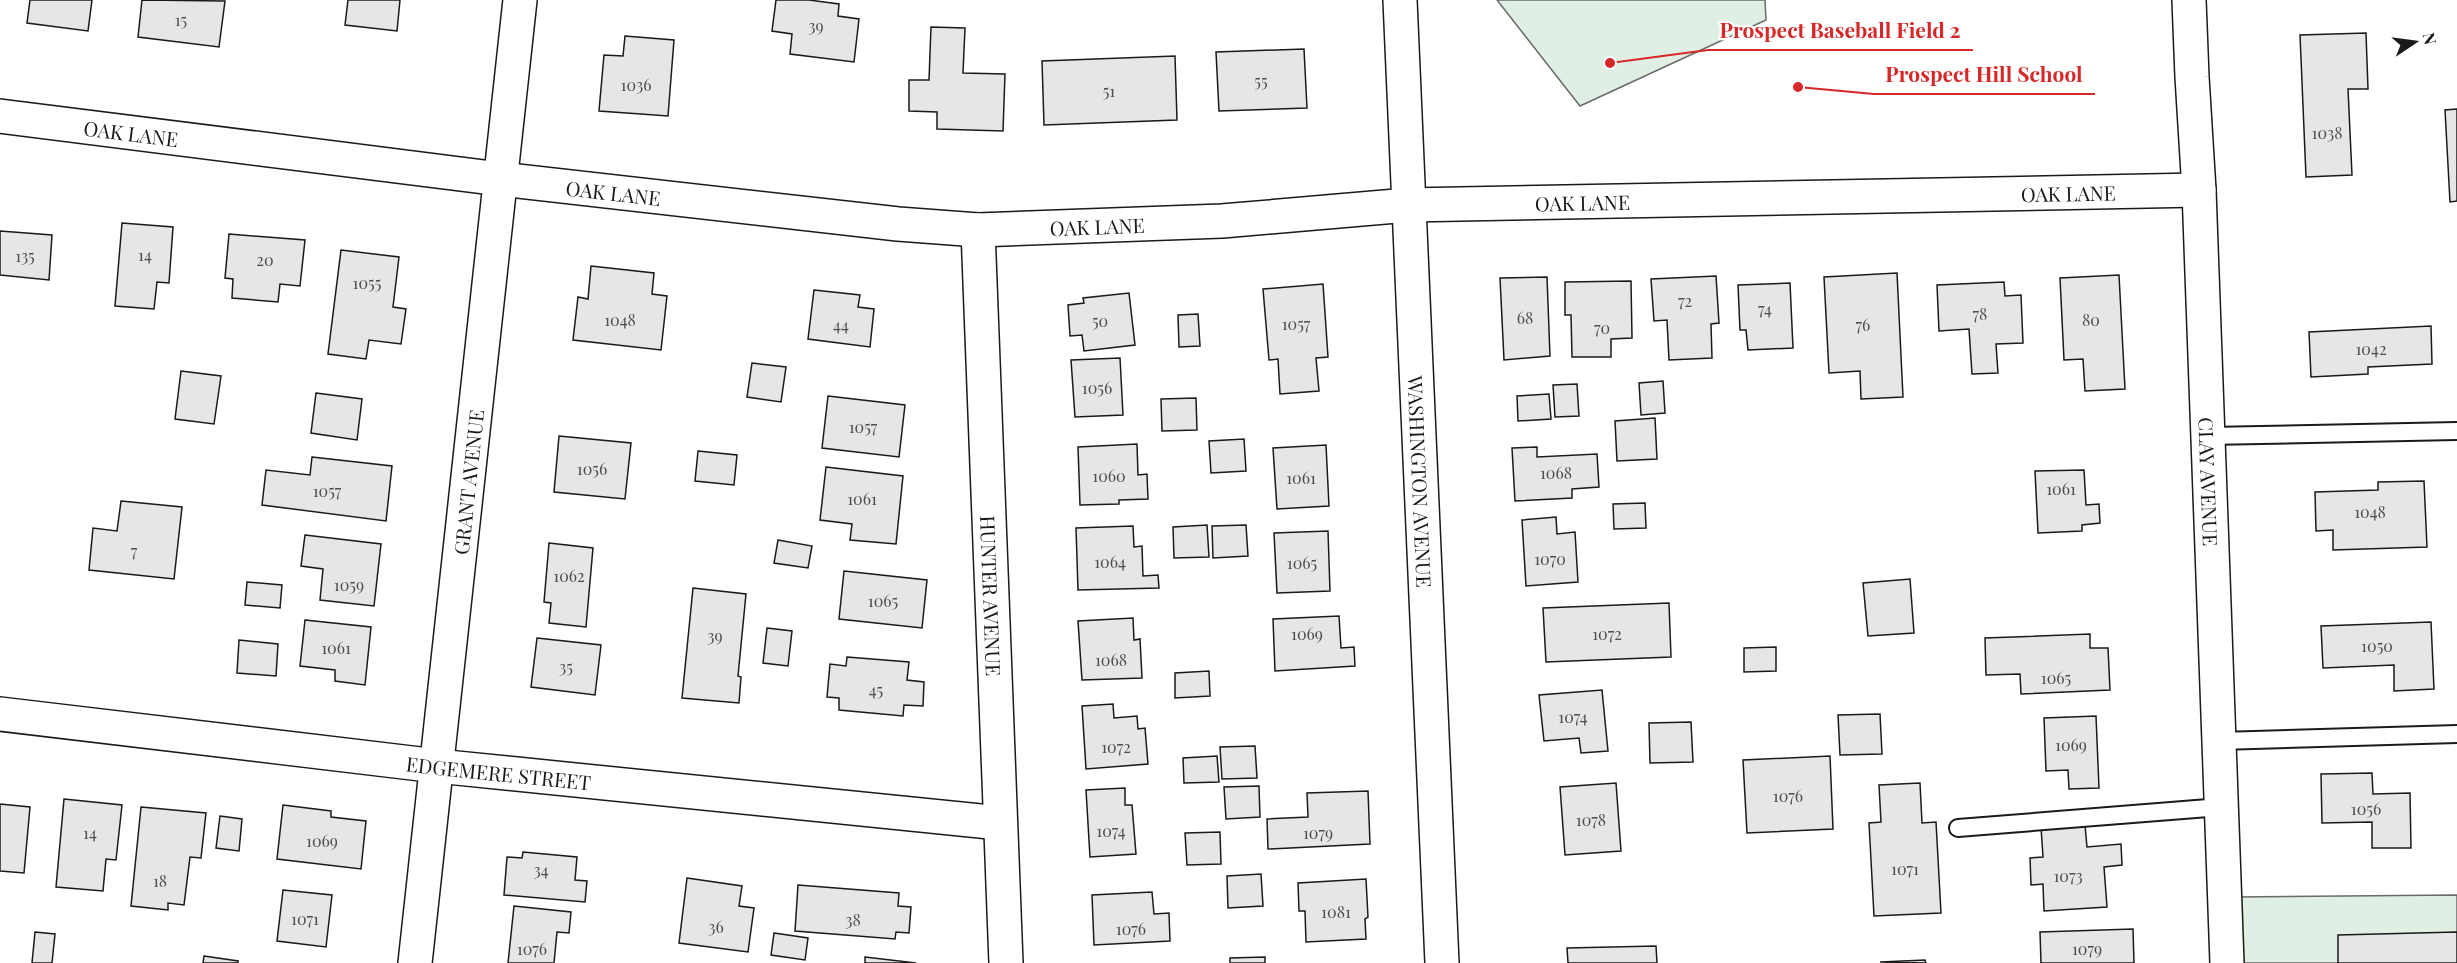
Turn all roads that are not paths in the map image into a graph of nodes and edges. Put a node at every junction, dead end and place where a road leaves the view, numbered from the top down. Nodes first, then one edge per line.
1 (520, 0) edge
2 (1400, 0) edge
3 (2189, 0) edge
4 (0, 116) edge
5 (500, 179) junction
6 (2199, 190) junction
7 (1408, 205) junction
8 (978, 230) junction
9 (2457, 431) edge
10 (2208, 435) junction
11 (0, 714) edge
12 (2457, 734) edge
13 (2219, 741) junction
14 (437, 766) junction
15 (2221, 807) junction
16 (1000, 823) junction
17 (1958, 828) dead end
18 (415, 963) edge
19 (1006, 963) edge
20 (1442, 963) edge
21 (2227, 963) edge

1 - 5 street, GRANT AVENUE
2 - 7 street, WASHINGTON AVENUE
3 - 6 street, CLAY AVENUE
4 - 5 street, OAK LANE
5 - 8 street, OAK LANE
5 - 14 street, GRANT AVENUE
6 - 7 street, OAK LANE
6 - 10 street, CLAY AVENUE
7 - 8 street, OAK LANE
7 - 20 street, WASHINGTON AVENUE
8 - 16 street, HUNTER AVENUE
9 - 10 lane
10 - 13 street, CLAY AVENUE
11 - 14 street, EDGEMERE STREET
12 - 13 lane
13 - 15 street, CLAY AVENUE
14 - 16 street, EDGEMERE STREET
14 - 18 street, GRANT AVENUE
15 - 17 lane
15 - 21 street, CLAY AVENUE
16 - 19 street, HUNTER AVENUE

